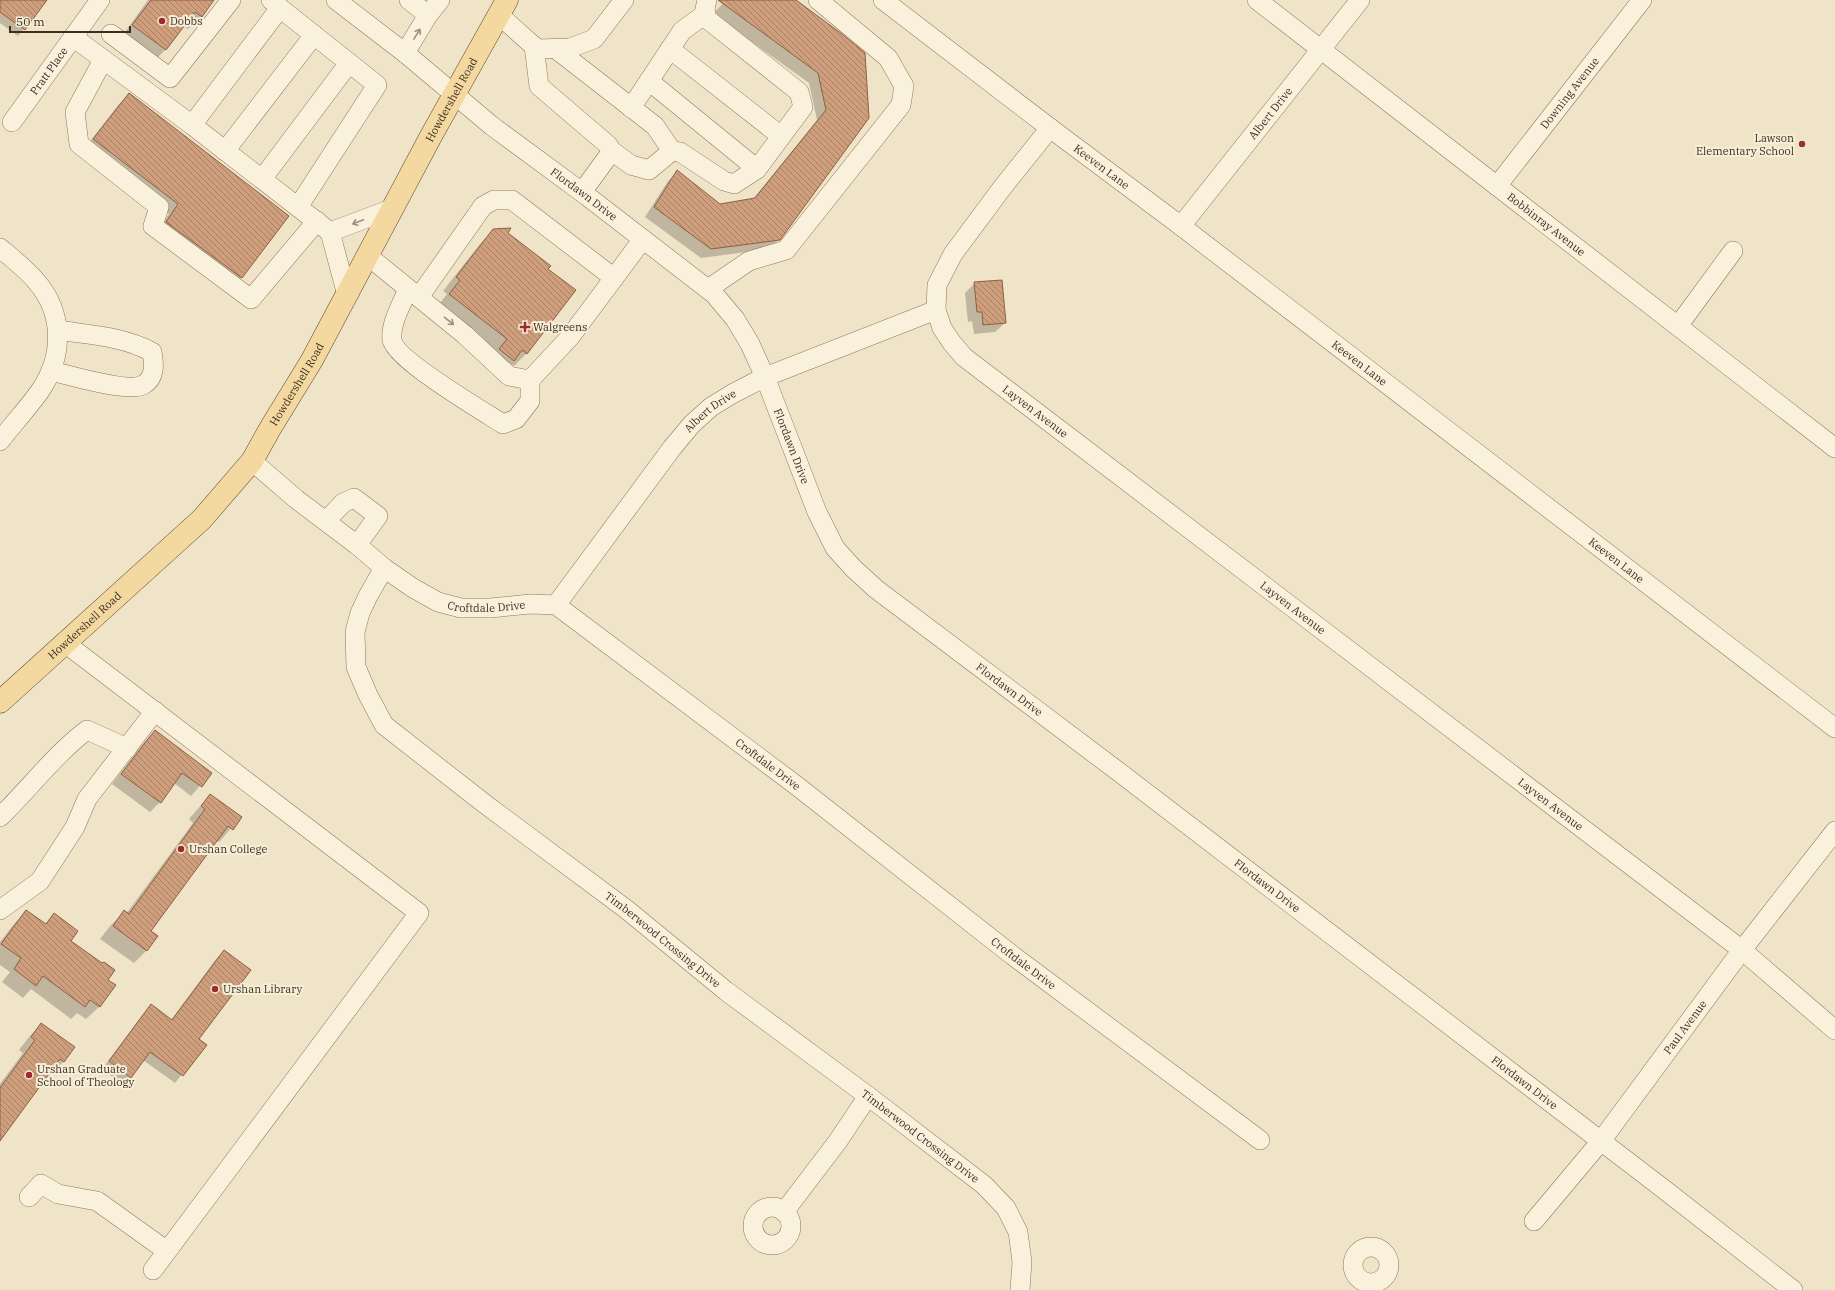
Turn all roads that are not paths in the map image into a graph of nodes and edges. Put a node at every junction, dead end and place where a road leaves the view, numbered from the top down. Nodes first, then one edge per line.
1 (100, 0) edge
2 (231, 0) edge
3 (336, 0) edge
4 (409, 0) edge
5 (440, 0) edge
6 (624, 0) edge
7 (818, 0) edge
8 (883, 0) edge
9 (1258, 0) edge
10 (1360, 0) edge
11 (1642, 0) edge
12 (276, 4) edge
13 (706, 7) edge
14 (503, 8) edge
15 (428, 16) junction
16 (111, 34) dead end
17 (314, 35) junction
18 (73, 37) junction
19 (534, 46) junction
20 (556, 49) junction
21 (1321, 49) junction
22 (670, 50) junction
23 (405, 53) junction
24 (103, 60) junction
25 (349, 62) junction
26 (170, 78) junction
27 (649, 81) junction
28 (455, 93) junction
29 (156, 99) junction
30 (631, 108) junction
31 (12, 122) dead end
32 (192, 125) junction
33 (1050, 128) junction
34 (781, 136) junction
35 (226, 151) junction
36 (612, 151) junction
37 (672, 151) junction
38 (757, 168) junction
39 (262, 179) junction
40 (1497, 186) junction
41 (582, 192) junction
42 (298, 207) junction
43 (394, 208) junction
44 (1182, 226) junction
45 (324, 227) junction
46 (643, 239) junction
47 (0, 248) edge
48 (1733, 251) dead end
49 (368, 256) junction
50 (614, 278) junction
51 (708, 289) junction
52 (414, 293) junction
53 (347, 295) junction
54 (936, 310) junction
55 (1678, 326) junction
56 (58, 330) junction
57 (51, 371) junction
58 (765, 377) junction
59 (530, 380) junction
60 (0, 441) edge
61 (1835, 448) edge
62 (252, 461) junction
63 (326, 521) junction
64 (357, 544) junction
65 (384, 568) junction
66 (556, 605) junction
67 (65, 643) junction
68 (0, 702) edge
69 (155, 711) junction
70 (1835, 728) edge
71 (127, 748) junction
72 (0, 817) edge
73 (1835, 831) edge
74 (0, 910) edge
75 (1742, 950) junction
76 (1835, 1030) edge
77 (868, 1096) junction
78 (1260, 1140) dead end
79 (1601, 1141) junction
80 (29, 1197) dead end
81 (784, 1212) dead end
82 (1534, 1221) dead end
83 (167, 1251) junction
84 (153, 1270) dead end
85 (1020, 1290) edge
86 (1793, 1290) edge

1 - 18 street, Pratt Place
2 - 26 street
3 - 23 street, Flordawn Drive
4 - 15 street
5 - 15 street
6 - 20 street
7 - 51 street
8 - 33 street, Keeven Lane
9 - 21 street, Bobbinray Avenue
10 - 21 street, Albert Drive
11 - 40 street, Downing Avenue
12 - 17 street
12 - 32 street
13 - 22 street
13 - 34 street
14 - 19 street
14 - 28 main road, Howdershell Road
23 -> 15 street
16 - 26 street
17 - 25 street
17 - 35 street
18 - 24 street
18 - 31 street, Pratt Place
19 - 20 street
19 - 36 street
20 - 30 street
21 - 40 street, Bobbinray Avenue
21 - 44 street, Albert Drive
22 - 27 street
22 - 34 street
23 - 28 street, Flordawn Drive
24 - 29 street
24 - 45 street
25 - 39 street
25 - 42 street
26 - 29 street
27 - 30 street
27 - 38 street
28 - 41 street, Flordawn Drive
28 - 43 main road, Howdershell Road
29 - 32 street
30 - 37 street
32 - 35 street
33 - 44 street, Keeven Lane
33 - 54 street, Layven Avenue
34 - 38 street
35 - 39 street
36 - 37 street
36 - 41 street
37 - 38 street
39 - 42 street
40 - 55 street, Bobbinray Avenue
41 - 46 street, Flordawn Drive
42 - 45 street
43 -> 45 street
43 - 49 main road, Howdershell Road
44 - 70 street, Keeven Lane
45 - 53 street
46 - 50 street
46 - 51 street, Flordawn Drive
47 - 56 street
48 - 55 street
49 - 52 street
49 - 53 main road, Howdershell Road
50 - 52 street
50 - 59 street
51 - 58 street, Flordawn Drive
52 -> 59 street
52 - 59 street
53 - 62 main road, Howdershell Road
54 - 58 street, Albert Drive
54 - 75 street, Layven Avenue
55 - 61 street, Bobbinray Avenue
56 - 57 street
56 - 57 street
57 - 60 street
58 - 66 street, Albert Drive
58 - 79 street, Flordawn Drive
62 - 63 street, Croftdale Drive
62 - 67 main road, Howdershell Road
63 - 64 street, Croftdale Drive
63 - 64 street
64 - 65 street, Croftdale Drive
65 - 66 street, Croftdale Drive
65 - 77 street, Timberwood Crossing Drive
66 - 78 street, Croftdale Drive
67 - 68 main road, Howdershell Road
67 - 69 street
69 - 71 street
69 - 83 street
71 - 72 street
71 - 74 street
73 - 75 street, Paul Avenue
75 - 76 street, Layven Avenue
75 - 79 street, Paul Avenue
77 - 81 street
77 - 85 street, Timberwood Crossing Drive
79 - 82 street, Paul Avenue
79 - 86 street, Flordawn Drive
80 - 83 street
83 - 84 street

